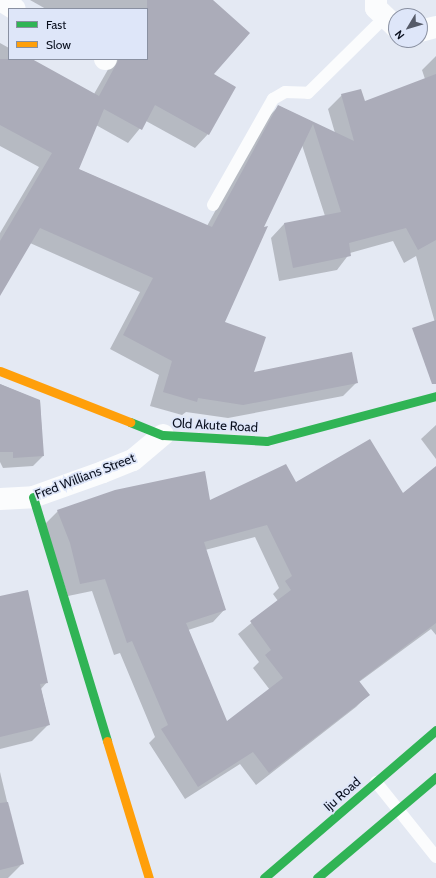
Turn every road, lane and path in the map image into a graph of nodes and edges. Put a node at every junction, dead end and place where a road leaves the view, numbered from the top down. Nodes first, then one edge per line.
1 (0, 0) edge
2 (13, 8) edge
3 (385, 15) edge
4 (214, 205) dead end
5 (0, 371) edge
6 (436, 396) edge
7 (163, 435) junction
8 (33, 497) junction
9 (0, 499) edge
10 (436, 730) edge
11 (436, 777) edge
12 (376, 782) junction
13 (398, 810) junction
14 (436, 856) edge
15 (148, 878) edge
16 (264, 878) edge
17 (317, 878) edge

1 - 2 street
3 - 4 lane
5 - 7 street, Old Akute Road
6 - 7 street, Old Akute Road
7 - 8 street, Fred Willians Street
8 - 9 street, Fred Willians Street
8 - 15 street
10 - 12 street, Iju Road
11 - 13 street
12 - 13 lane
12 - 16 street, Iju Road
13 - 14 lane
13 - 17 street

